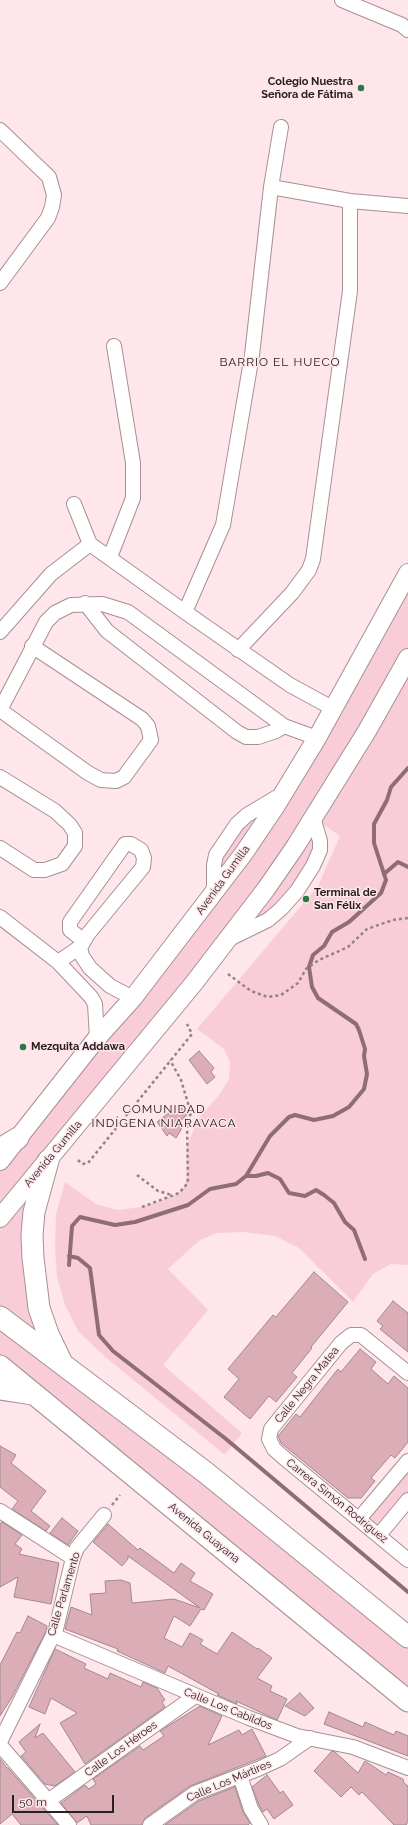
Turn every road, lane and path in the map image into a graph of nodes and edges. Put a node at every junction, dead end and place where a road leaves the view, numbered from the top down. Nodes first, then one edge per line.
1 (342, 0) edge
2 (408, 30) edge
3 (281, 127) dead end
4 (0, 130) edge
5 (271, 187) junction
6 (350, 201) junction
7 (408, 206) edge
8 (0, 282) edge
9 (114, 346) dead end
10 (74, 504) dead end
11 (90, 544) junction
12 (110, 557) junction
13 (408, 574) edge
14 (85, 603) junction
15 (184, 612) junction
16 (0, 632) edge
17 (32, 646) junction
18 (238, 650) junction
19 (408, 658) edge
20 (334, 709) junction
21 (0, 710) edge
22 (284, 726) junction
23 (317, 738) junction
24 (0, 777) edge
25 (314, 817) junction
26 (0, 848) edge
27 (0, 917) edge
28 (408, 918) edge
29 (229, 939) junction
30 (82, 944) junction
31 (58, 962) junction
32 (228, 974) dead end
33 (133, 998) junction
34 (187, 1024) dead end
35 (97, 1038) junction
36 (170, 1060) junction
37 (18, 1138) junction
38 (0, 1150) edge
39 (78, 1160) dead end
40 (0, 1161) edge
41 (48, 1161) junction
42 (137, 1176) dead end
43 (172, 1195) junction
44 (142, 1207) dead end
45 (0, 1218) edge
46 (0, 1317) edge
47 (63, 1365) junction
48 (0, 1366) edge
49 (408, 1373) edge
50 (0, 1389) edge
51 (36, 1395) junction
52 (269, 1439) joint
53 (408, 1461) edge
54 (408, 1500) edge
55 (0, 1512) edge
56 (104, 1514) dead end
57 (359, 1519) junction
58 (379, 1535) junction
59 (73, 1558) junction
60 (408, 1560) edge
61 (53, 1635) junction
62 (408, 1637) edge
63 (195, 1696) junction
64 (408, 1701) edge
65 (310, 1738) junction
66 (0, 1743) edge
67 (408, 1768) edge
68 (240, 1776) junction
69 (48, 1801) junction
70 (69, 1825) edge
71 (150, 1825) edge
72 (261, 1825) edge

1 - 2 street
3 - 5 street
4 - 8 street
5 - 6 street
5 - 15 street
6 - 7 street
6 - 18 street
9 - 12 street
10 - 11 street
11 - 12 street
11 - 16 street
12 - 15 street
13 - 20 main road, Avenida Gumilla
14 - 17 street
14 - 22 street
14 - 22 street
15 - 18 street
17 - 21 street
17 - 21 street
18 - 20 street
19 - 25 main road, Avenida Gumilla
20 - 23 main road, Avenida Gumilla
22 - 23 street
23 - 33 main road, Avenida Gumilla
24 - 26 street
25 - 29 main road, Avenida Gumilla
25 - 29 street
27 - 31 street
28 - 32 path
29 - 41 main road, Avenida Gumilla
30 - 30 street
30 - 31 street
30 - 33 street
31 - 35 street
33 - 35 main road, Avenida Gumilla
34 - 36 path
35 - 37 main road, Avenida Gumilla
36 - 39 path
36 - 43 path
37 - 38 highway
37 - 40 main road, Avenida Gumilla
41 - 45 main road, Avenida Gumilla
41 - 47 highway
42 - 43 path
43 - 44 path
46 - 47 highway
47 - 62 highway
48 - 51 highway, Avenida Guayana
49 - 52 street, Calle Negra Matea
50 - 51 highway
51 - 64 highway, Avenida Guayana
52 - 57 street, Carrera Simón Rodríguez
53 - 57 street
54 - 58 street
55 - 59 street
56 - 59 street, Calle Parlamento
57 - 58 street, Carrera Simón Rodríguez
58 - 60 street, Carrera Simón Rodríguez
59 - 61 street, Calle Parlamento
61 - 63 street, Calle Los Cabildos
61 - 66 street, Calle Parlamento
63 - 65 street, Calle Los Cabildos
63 - 69 street, Calle Los Héroes
65 - 67 street, Calle Los Cabildos
65 - 68 street, Calle Los Mártires
66 - 69 street
68 - 71 street, Calle Los Mártires
68 - 72 street
69 - 70 street

